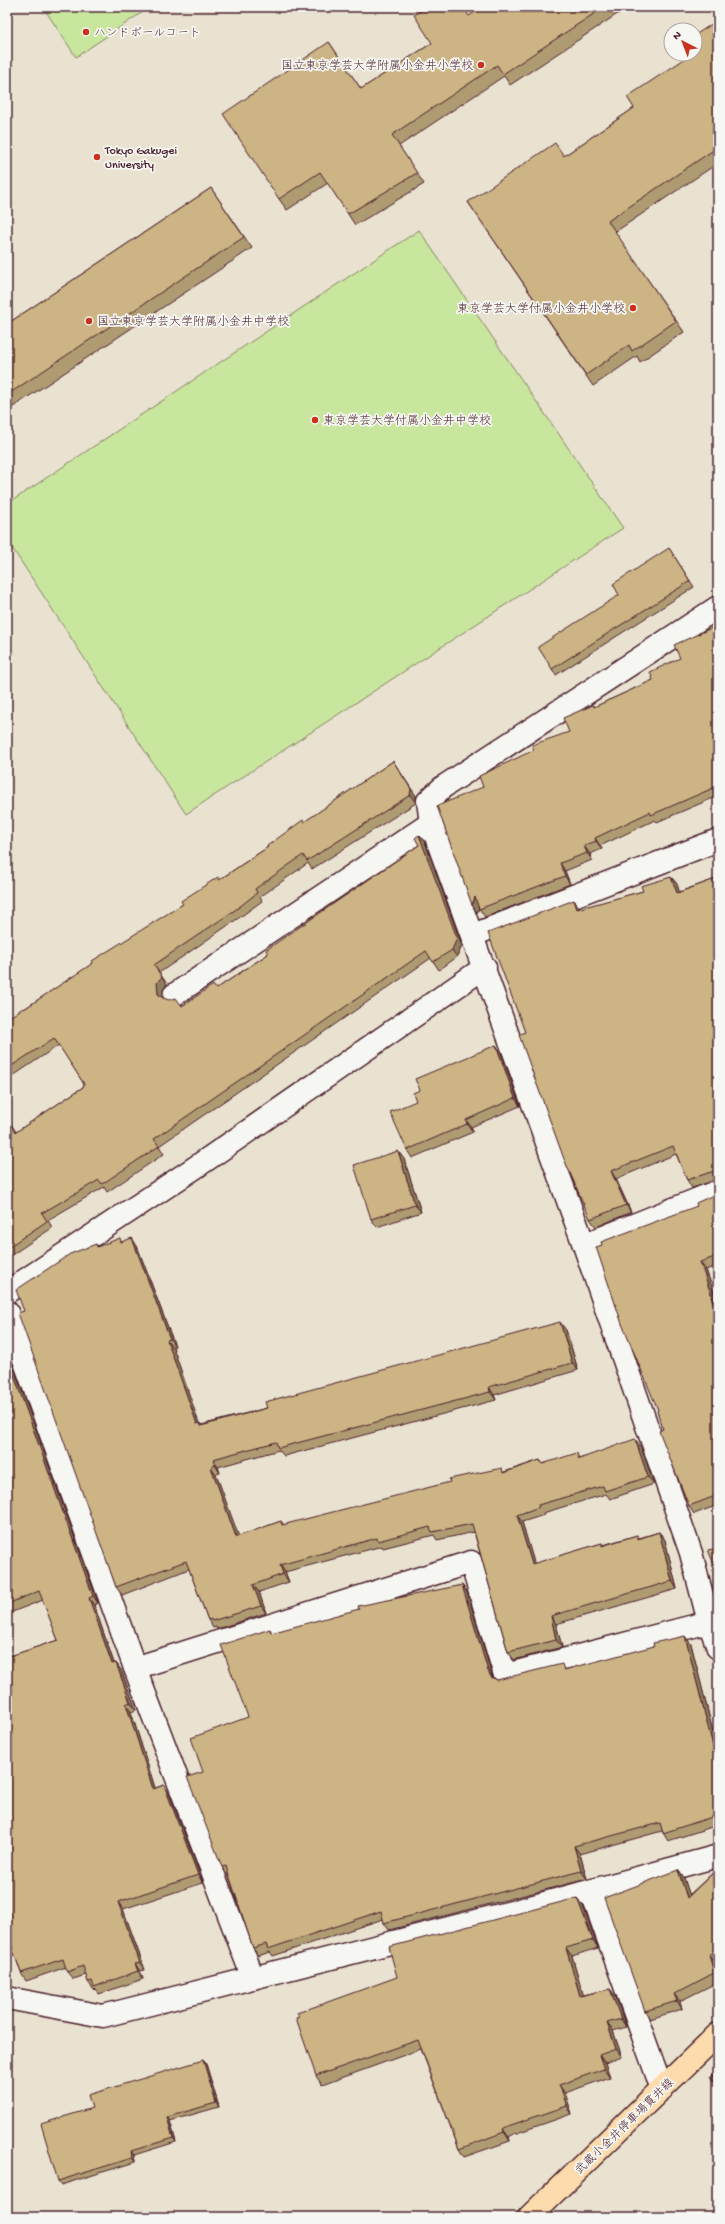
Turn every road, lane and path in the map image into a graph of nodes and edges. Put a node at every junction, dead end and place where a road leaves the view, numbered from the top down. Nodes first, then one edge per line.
1 (718, 607) edge
2 (431, 823) junction
3 (718, 840) edge
4 (474, 935) junction
5 (485, 968) junction
6 (174, 995) dead end
7 (718, 1191) edge
8 (584, 1245) junction
9 (7, 1292) edge
10 (7, 1312) edge
11 (709, 1622) junction
12 (718, 1648) edge
13 (135, 1668) junction
14 (718, 1856) edge
15 (591, 1891) junction
16 (253, 1978) junction
17 (7, 1998) edge
18 (718, 2034) edge
19 (662, 2089) junction
20 (530, 2217) edge

1 - 2 street
2 - 4 street
2 - 6 street
3 - 4 street
4 - 5 street
5 - 8 street
5 - 9 street
7 - 8 street
8 - 11 street
10 - 13 street
11 - 12 street
11 - 13 street
13 - 16 street
14 - 15 street
15 - 16 street
15 - 19 street
16 - 17 street
18 - 19 main road, 武蔵小金井停車場貫井線
19 - 20 main road, 武蔵小金井停車場貫井線

